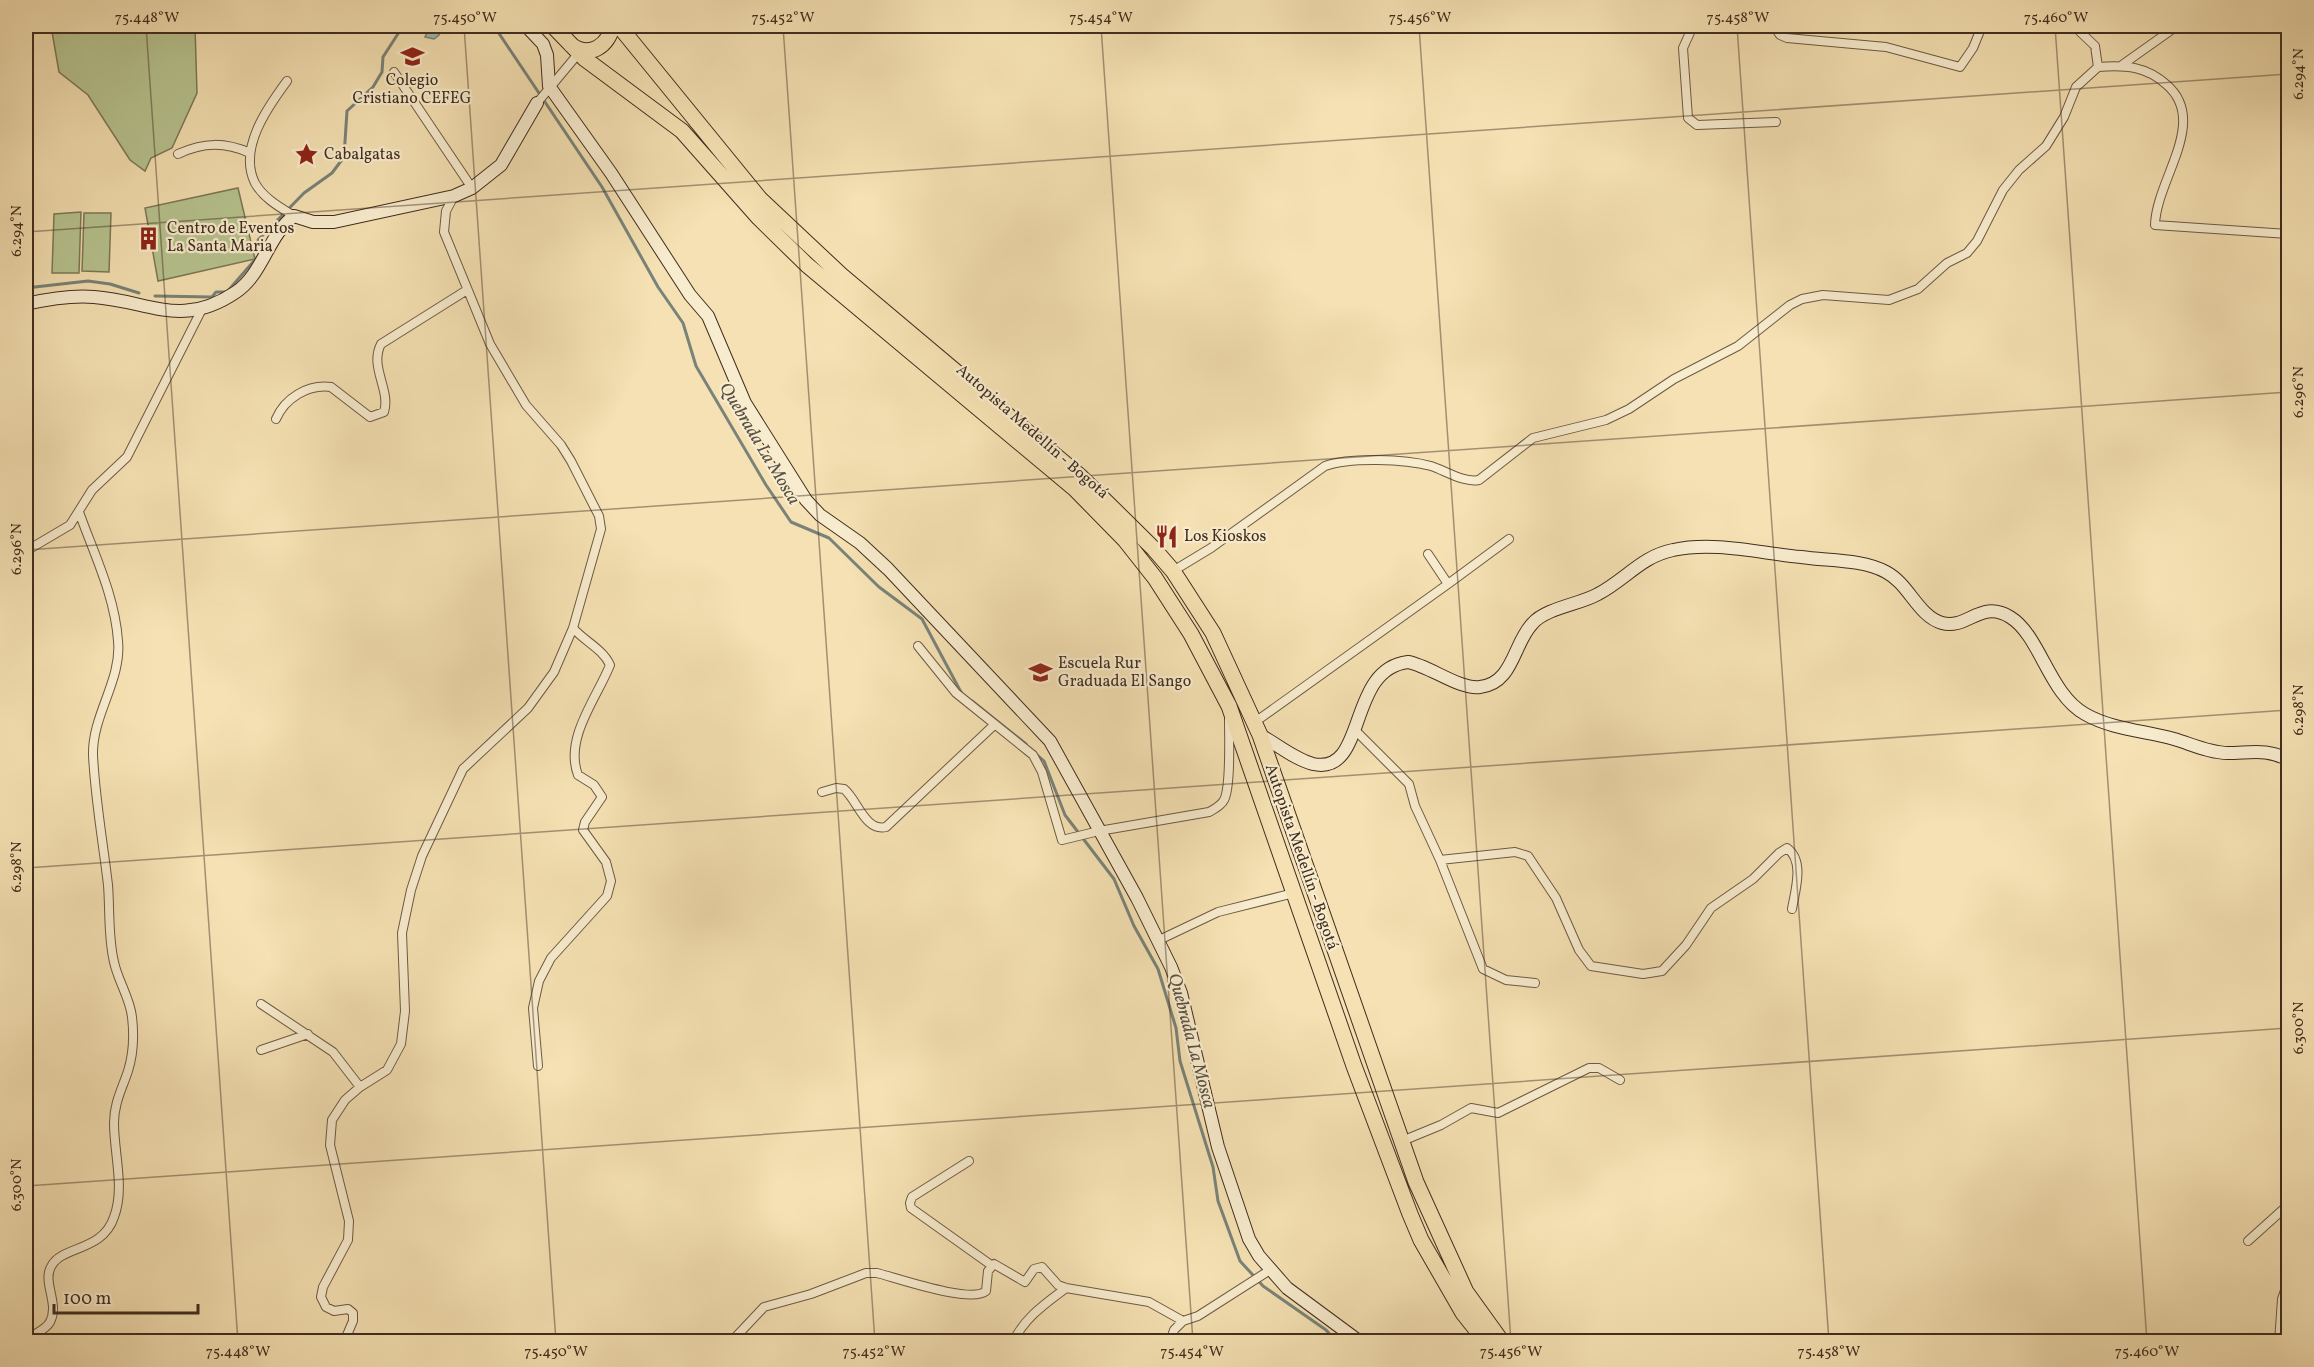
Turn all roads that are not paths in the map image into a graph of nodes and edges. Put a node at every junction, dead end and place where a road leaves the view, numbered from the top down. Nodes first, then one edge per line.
1 (526, 26) edge
2 (554, 26) edge
3 (612, 26) edge
4 (619, 26) edge
5 (1693, 26) edge
6 (1774, 26) edge
7 (1982, 26) edge
8 (2074, 26) edge
9 (2177, 26) edge
10 (567, 42) junction
11 (578, 54) junction
12 (2122, 65) junction
13 (2098, 67) junction
14 (394, 72) dead end
15 (287, 81) dead end
16 (543, 94) junction
17 (1776, 122) dead end
18 (250, 153) junction
19 (178, 154) dead end
20 (472, 188) junction
21 (454, 196) junction
22 (292, 215) junction
23 (2289, 234) edge
24 (467, 290) junction
25 (26, 304) edge
26 (202, 309) junction
27 (276, 419) dead end
28 (79, 512) junction
29 (1509, 538) dead end
30 (26, 551) edge
31 (1428, 554) dead end
32 (1173, 571) junction
33 (1448, 584) junction
34 (573, 628) junction
35 (918, 646) dead end
36 (1229, 706) junction
37 (993, 726) junction
38 (1257, 728) junction
39 (1355, 730) junction
40 (2289, 760) edge
41 (822, 792) dead end
42 (1099, 831) junction
43 (1440, 861) junction
44 (1293, 893) junction
45 (1792, 909) dead end
46 (1157, 940) junction
47 (1535, 983) dead end
48 (261, 1004) dead end
49 (308, 1034) junction
50 (261, 1050) dead end
51 (538, 1066) dead end
52 (1620, 1080) dead end
53 (360, 1087) junction
54 (1402, 1141) junction
55 (969, 1161) dead end
56 (2289, 1205) edge
57 (2248, 1241) dead end
58 (991, 1265) junction
59 (1266, 1272) junction
60 (2289, 1282) edge
61 (1066, 1288) junction
62 (1183, 1321) junction
63 (26, 1341) edge
64 (344, 1341) edge
65 (731, 1341) edge
66 (1014, 1341) edge
67 (1170, 1341) edge
68 (1360, 1341) edge
69 (1486, 1341) edge
70 (1502, 1341) edge
71 (2279, 1341) edge

1 - 16 street
2 - 10 highway, Autopista Medellín - Bogotá
3 - 10 highway
4 - 32 highway, Autopista Medellín - Bogotá
5 - 17 street
6 - 7 street
8 - 13 street
9 - 12 street
10 - 11 highway, Autopista Medellín - Bogotá
11 - 16 street
11 - 36 highway, Autopista Medellín - Bogotá
12 - 13 street
12 - 23 street
13 - 32 street
14 - 20 street
15 - 18 street
16 - 20 street
16 - 42 street
18 - 19 street
18 - 22 street
20 - 21 street
21 - 22 street
21 - 24 street
22 - 26 street
24 - 27 street
24 - 34 street
25 - 26 street
26 - 28 street
28 - 30 street
28 - 63 street
29 - 33 street
31 - 33 street
32 - 38 highway, Autopista Medellín - Bogotá
33 - 38 street
34 - 51 street
34 - 53 street
35 - 37 street
36 - 42 street
36 - 44 highway, Autopista Medellín - Bogotá
37 - 41 street
37 - 42 street
38 - 39 street
38 - 54 highway, Autopista Medellín - Bogotá
39 - 40 street
39 - 43 street
42 - 46 street
43 - 45 street
43 - 47 street
44 - 46 street
44 - 69 highway, Autopista Medellín - Bogotá
46 - 59 street
48 - 49 street
49 - 50 street
49 - 53 street
52 - 54 street
53 - 64 street
54 - 70 highway, Autopista Medellín - Bogotá
55 - 58 street
56 - 57 street
58 - 61 street
58 - 65 street
59 - 62 street
59 - 68 street
60 - 71 street
61 - 62 street
61 - 66 street
62 - 67 street

